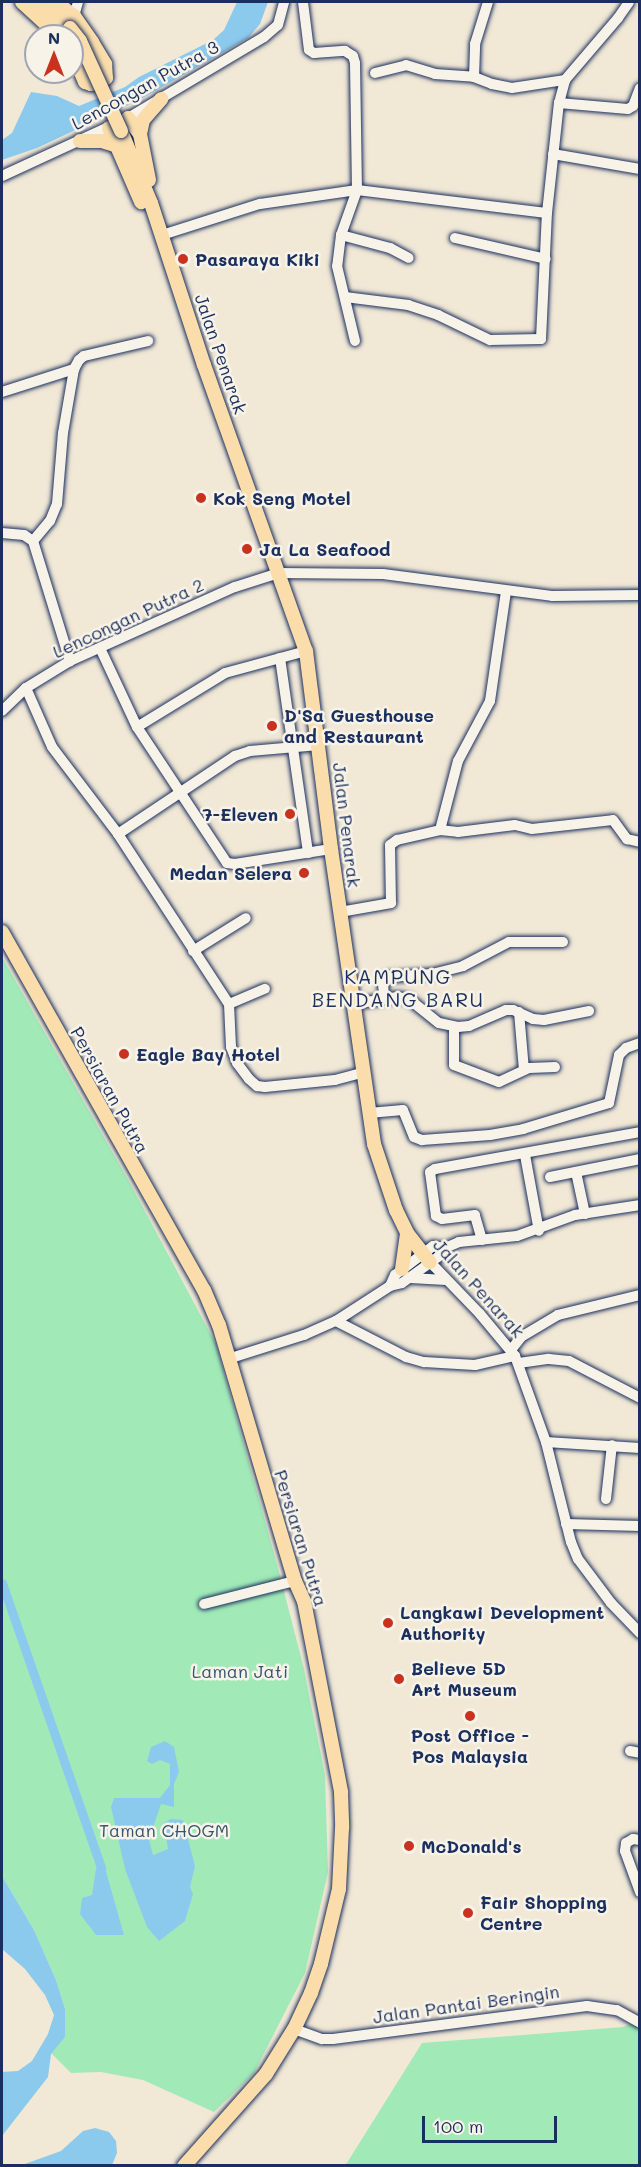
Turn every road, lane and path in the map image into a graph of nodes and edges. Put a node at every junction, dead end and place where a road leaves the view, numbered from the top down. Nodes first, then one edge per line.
1 (22, 2) edge
2 (36, 2) edge
3 (56, 2) edge
4 (78, 2) edge
5 (284, 2) edge
6 (303, 2) edge
7 (488, 2) edge
8 (629, 2) edge
9 (62, 24) edge
10 (65, 24) edge
11 (67, 24) edge
12 (69, 24) edge
13 (84, 43) edge
14 (84, 51) edge
15 (375, 73) dead end
16 (474, 77) junction
17 (84, 78) edge
18 (565, 80) junction
19 (639, 88) edge
20 (161, 99) junction
21 (559, 103) junction
22 (128, 118) junction
23 (115, 129) junction
24 (140, 134) junction
25 (80, 141) junction
26 (117, 146) junction
27 (553, 154) junction
28 (639, 169) edge
29 (2, 176) edge
30 (357, 190) junction
31 (151, 203) junction
32 (547, 213) junction
33 (341, 235) junction
34 (455, 238) dead end
35 (164, 242) junction
36 (409, 258) dead end
37 (546, 259) junction
38 (345, 297) junction
39 (148, 341) dead end
40 (355, 341) dead end
41 (74, 369) junction
42 (2, 392) edge
43 (2, 533) edge
44 (33, 541) junction
45 (279, 573) junction
46 (506, 591) junction
47 (639, 595) edge
48 (100, 648) junction
49 (306, 651) junction
50 (280, 658) junction
51 (70, 661) junction
52 (26, 688) junction
53 (2, 711) edge
54 (137, 727) junction
55 (319, 745) junction
56 (293, 749) junction
57 (181, 792) junction
58 (440, 830) junction
59 (118, 834) junction
60 (639, 842) edge
61 (331, 849) junction
62 (308, 853) junction
63 (340, 912) junction
64 (246, 918) dead end
65 (2, 932) edge
66 (563, 942) dead end
67 (193, 951) junction
68 (265, 989) dead end
69 (384, 997) junction
70 (229, 1004) junction
71 (354, 1004) junction
72 (589, 1011) dead end
73 (519, 1012) junction
74 (454, 1027) junction
75 (639, 1043) edge
76 (555, 1067) dead end
77 (524, 1071) junction
78 (364, 1072) junction
79 (369, 1113) junction
80 (639, 1132) edge
81 (525, 1155) junction
82 (639, 1159) edge
83 (576, 1172) junction
84 (550, 1177) dead end
85 (639, 1205) edge
86 (585, 1214) junction
87 (538, 1231) junction
88 (407, 1233) junction
89 (482, 1240) junction
90 (426, 1257) junction
91 (406, 1274) junction
92 (447, 1280) junction
93 (639, 1295) edge
94 (336, 1321) junction
95 (515, 1356) junction
96 (231, 1358) junction
97 (639, 1398) edge
98 (546, 1442) junction
99 (612, 1445) junction
100 (639, 1448) edge
101 (606, 1499) dead end
102 (566, 1524) junction
103 (639, 1526) edge
104 (295, 1581) junction
105 (204, 1604) dead end
106 (639, 1634) edge
107 (639, 1840) edge
108 (639, 1892) edge
109 (639, 2023) edge
110 (294, 2029) junction
111 (184, 2166) edge

1 - 9 main road
2 - 10 main road, Jalan Penarak
3 - 11 main road
4 - 12 street
5 - 20 street, Lencongan Putra 3
6 - 30 street
7 - 16 street
8 - 18 street
13 - 17 main road
14 - 23 main road, Jalan Penarak, bridge
15 - 16 street
16 - 18 street
18 - 21 street
19 - 21 street
20 - 22 street, Lencongan Putra 3
20 - 24 main road
21 - 27 street
22 - 23 street, Lencongan Putra 3
22 - 24 main road
23 - 25 street, Lencongan Putra 3
23 - 26 main road
23 - 31 main road, Jalan Penarak
24 - 31 main road
25 - 26 main road
25 - 29 street, Lencongan Putra 3
26 - 35 main road
27 - 28 street
27 - 32 street
30 - 32 street
30 - 33 street
30 - 35 street
31 - 35 main road, Jalan Penarak
32 - 37 street
33 - 36 street
33 - 38 street
34 - 37 street
35 - 45 main road, Jalan Penarak
37 - 38 street
38 - 40 street
39 - 41 street
41 - 42 street
41 - 44 street
43 - 44 street
44 - 51 street
45 - 46 street, Lencongan Putra 2
45 - 48 street, Lencongan Putra 2
45 - 49 main road, Jalan Penarak
46 - 47 street, Lencongan Putra 2
46 - 58 street
48 - 51 street, Lencongan Putra 2
48 - 54 street
49 - 50 street
49 - 55 main road, Jalan Penarak
50 - 54 street
50 - 56 street
51 - 52 street, Lencongan Putra 2
52 - 53 street, Lencongan Putra 2
52 - 59 street
54 - 57 street
55 - 56 street
55 - 61 main road, Jalan Penarak
56 - 57 street
56 - 62 street
57 - 59 street
57 - 62 street
58 - 60 street
58 - 63 street
59 - 67 street
61 - 62 street
61 - 63 main road, Jalan Penarak
63 - 71 main road, Jalan Penarak
64 - 67 street
65 - 96 main road, Persiaran Putra
66 - 69 street
67 - 70 street
68 - 70 street
69 - 71 street
69 - 74 street
70 - 78 street
71 - 78 main road, Jalan Penarak
72 - 73 street
73 - 74 street
73 - 77 street
74 - 77 street
75 - 79 street
76 - 77 street
78 - 79 main road, Jalan Penarak
79 - 88 main road, Jalan Penarak
80 - 81 street
81 - 87 street
81 - 89 street
82 - 83 street
83 - 84 street
83 - 86 street
85 - 86 street
86 - 87 street
87 - 89 street
88 - 90 main road, Jalan Penarak
88 - 91 main road
89 - 90 street
90 - 91 street
90 - 92 street, Jalan Penarak
91 - 92 street
91 - 94 street
92 - 95 street, Jalan Penarak
93 - 95 street
94 - 95 street
94 - 96 street
95 - 97 street
95 - 98 street, Jalan Penarak
96 - 104 main road, Persiaran Putra
98 - 99 street
98 - 102 street, Jalan Penarak
99 - 100 street
99 - 101 street
102 - 103 street
102 - 106 street, Jalan Penarak
104 - 105 street
104 - 110 main road, Persiaran Putra
107 - 108 street
109 - 110 street, Jalan Pantai Beringin
110 - 111 main road, Persiaran Putra

